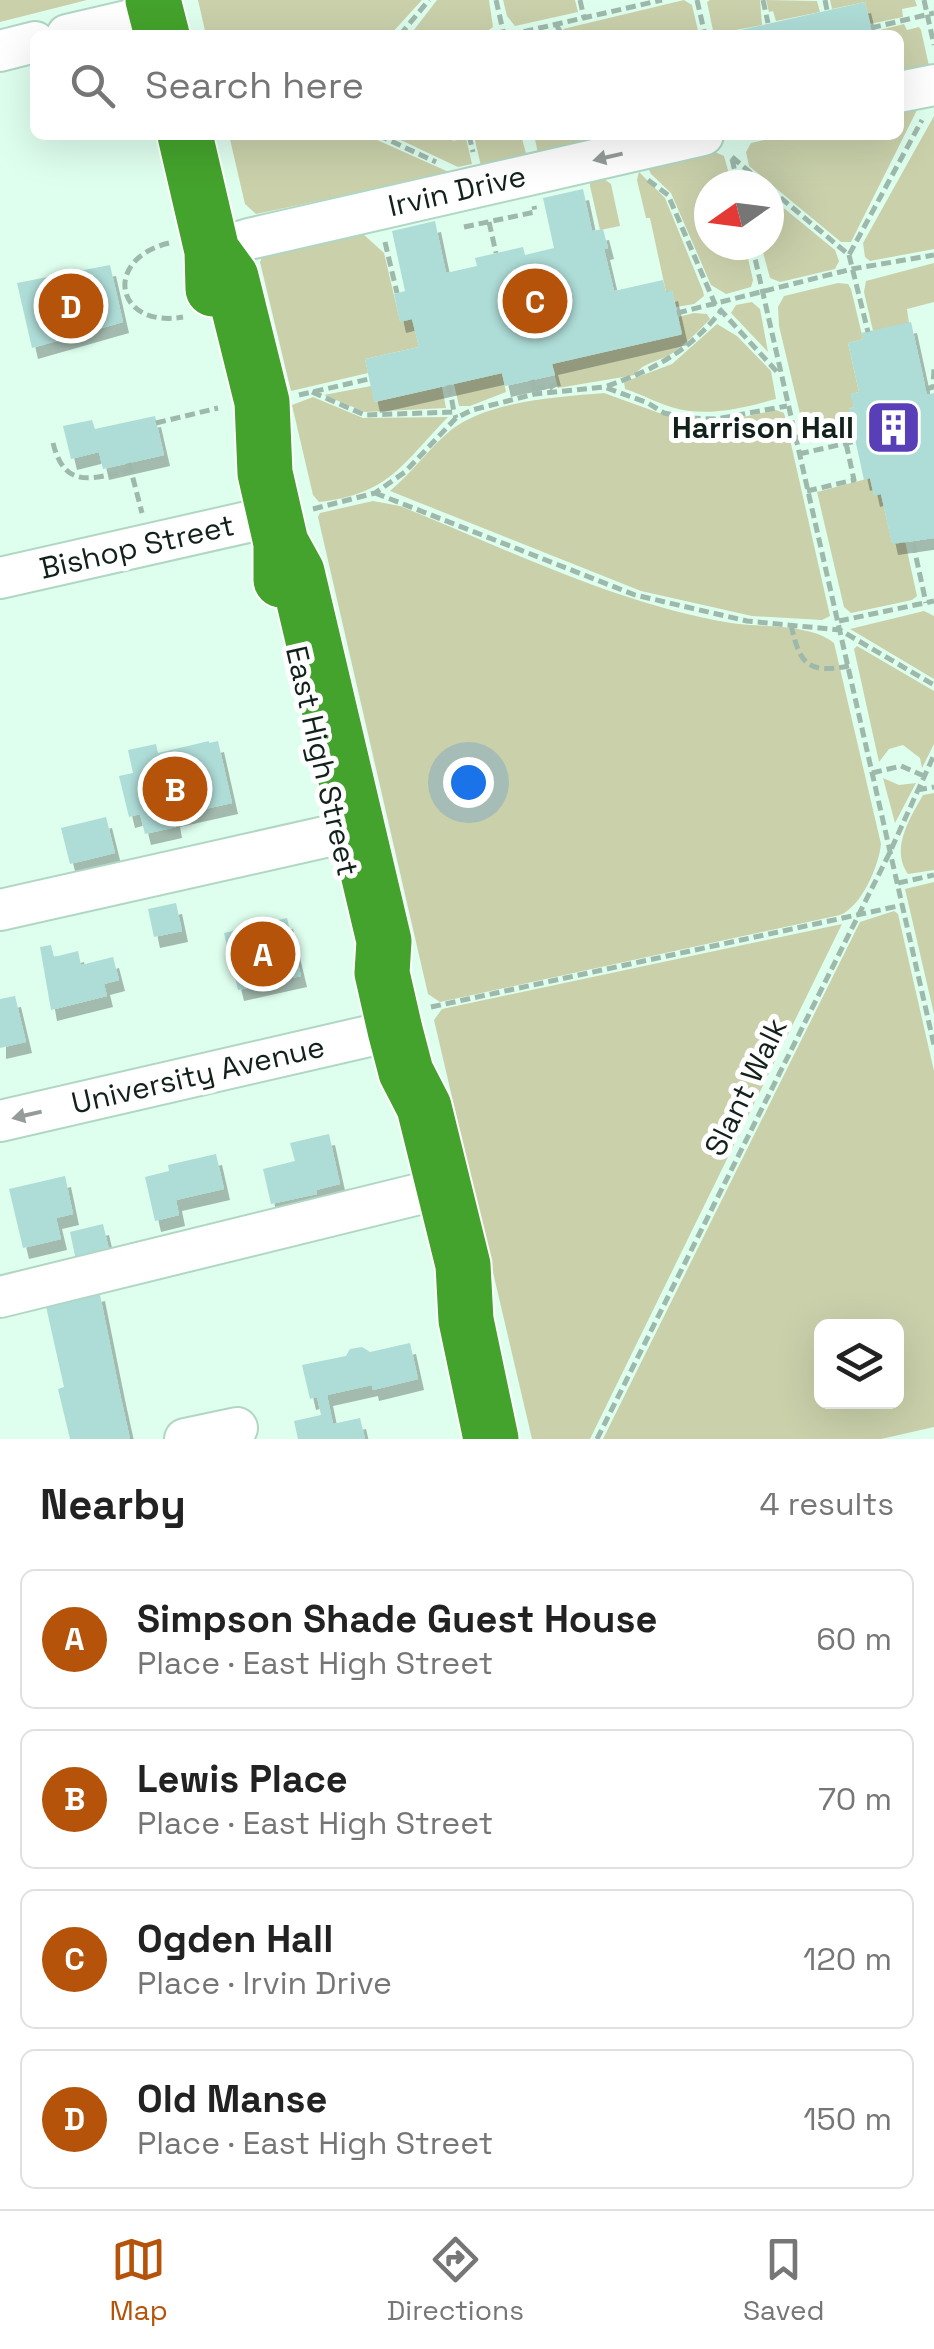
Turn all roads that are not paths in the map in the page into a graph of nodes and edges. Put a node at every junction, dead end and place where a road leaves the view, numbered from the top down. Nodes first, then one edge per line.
1 (157, 16) edge
2 (91, 30) edge
3 (30, 43) edge
4 (0, 50) edge
5 (186, 140) edge
6 (721, 145) edge
7 (196, 245) junction
8 (280, 511) junction
9 (0, 578) edge
10 (338, 834) junction
11 (0, 910) edge
12 (402, 1020) junction
13 (0, 1121) edge
14 (423, 1193) junction
15 (0, 1296) edge
16 (466, 1320) junction
17 (237, 1428) dead end
18 (185, 1439) edge
19 (491, 1439) edge

1 - 2 street
3 - 4 street
5 - 7 highway, East High Street
6 -> 7 street, Irvin Drive
7 - 8 highway, East High Street
8 - 9 street, Bishop Street
8 - 10 highway, East High Street
8 - 12 highway, East High Street
10 - 11 street
10 - 12 highway, East High Street
12 -> 13 street, University Avenue
12 - 14 highway, East High Street
12 - 16 highway, East High Street
14 - 15 street
14 - 16 highway, East High Street
16 - 19 highway, East High Street
17 - 18 street

